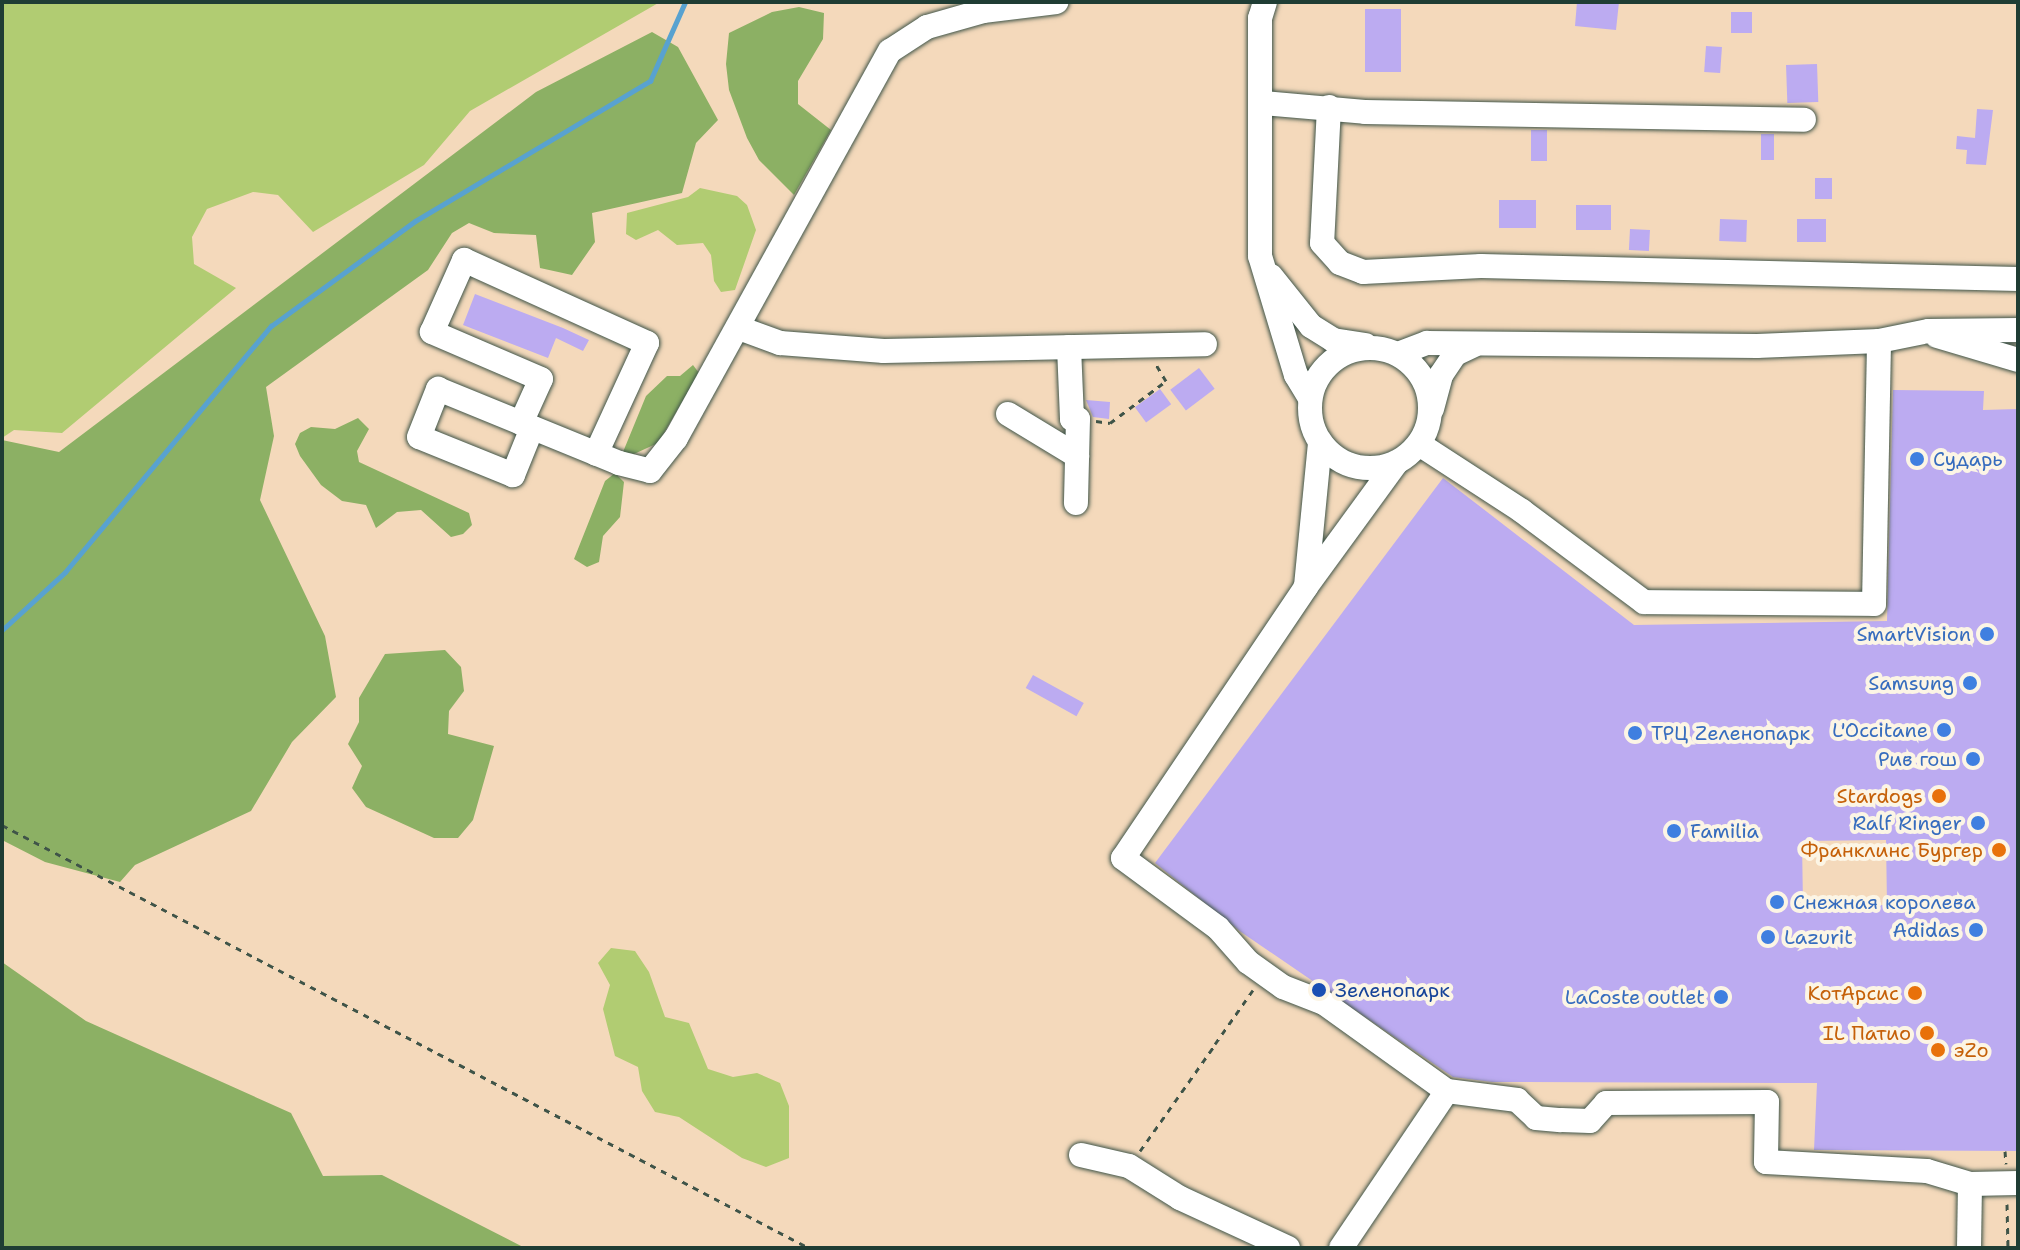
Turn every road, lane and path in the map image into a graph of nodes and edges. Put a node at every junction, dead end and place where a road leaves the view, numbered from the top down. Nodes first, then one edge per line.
1 (1056, 2) edge
2 (1265, 2) edge
3 (1263, 103) junction
4 (1329, 107) junction
5 (1804, 120) dead end
6 (1260, 256) junction
7 (2018, 279) edge
8 (739, 328) junction
9 (2018, 330) edge
10 (1928, 331) junction
11 (1879, 341) junction
12 (1205, 344) dead end
13 (1474, 345) junction
14 (1069, 347) junction
15 (1387, 350) junction
16 (1145, 360) dead end
17 (2018, 360) edge
18 (1310, 398) junction
19 (1008, 414) dead end
20 (1430, 415) junction
21 (1078, 419) junction
22 (1320, 442) junction
23 (1419, 444) junction
24 (596, 454) junction
25 (1077, 456) junction
26 (1397, 462) junction
27 (1076, 503) dead end
28 (1306, 587) junction
29 (2, 825) edge
30 (1255, 989) dead end
31 (1447, 1091) junction
32 (1081, 1155) dead end
33 (1129, 1166) junction
34 (2012, 1183) edge
35 (1970, 1184) junction
36 (809, 1248) edge
37 (1288, 1248) edge
38 (1341, 1248) edge
39 (1969, 1248) edge
40 (2008, 1248) edge

1 - 8 street
2 - 3 street
3 - 4 street
3 - 6 street
4 - 5 street
4 - 7 street
6 - 15 street
6 - 18 street
8 - 14 street
8 - 24 street
9 - 10 street
10 - 11 street
10 - 17 street
11 - 13 street
11 - 23 street
12 - 14 street
13 - 15 street
13 - 20 street
14 - 21 street
15 - 18 street
15 - 20 street
16 - 21 path
18 - 22 street
19 - 25 street
20 - 23 street
21 - 25 street
22 - 26 street
22 - 28 street
23 - 26 street
24 - 24 street
25 - 27 street
26 - 28 street
28 - 31 street
29 - 36 path
30 - 33 path
31 - 35 street
31 - 38 street
32 - 33 street
33 - 37 street
34 - 35 street
34 - 40 path
35 - 39 street

